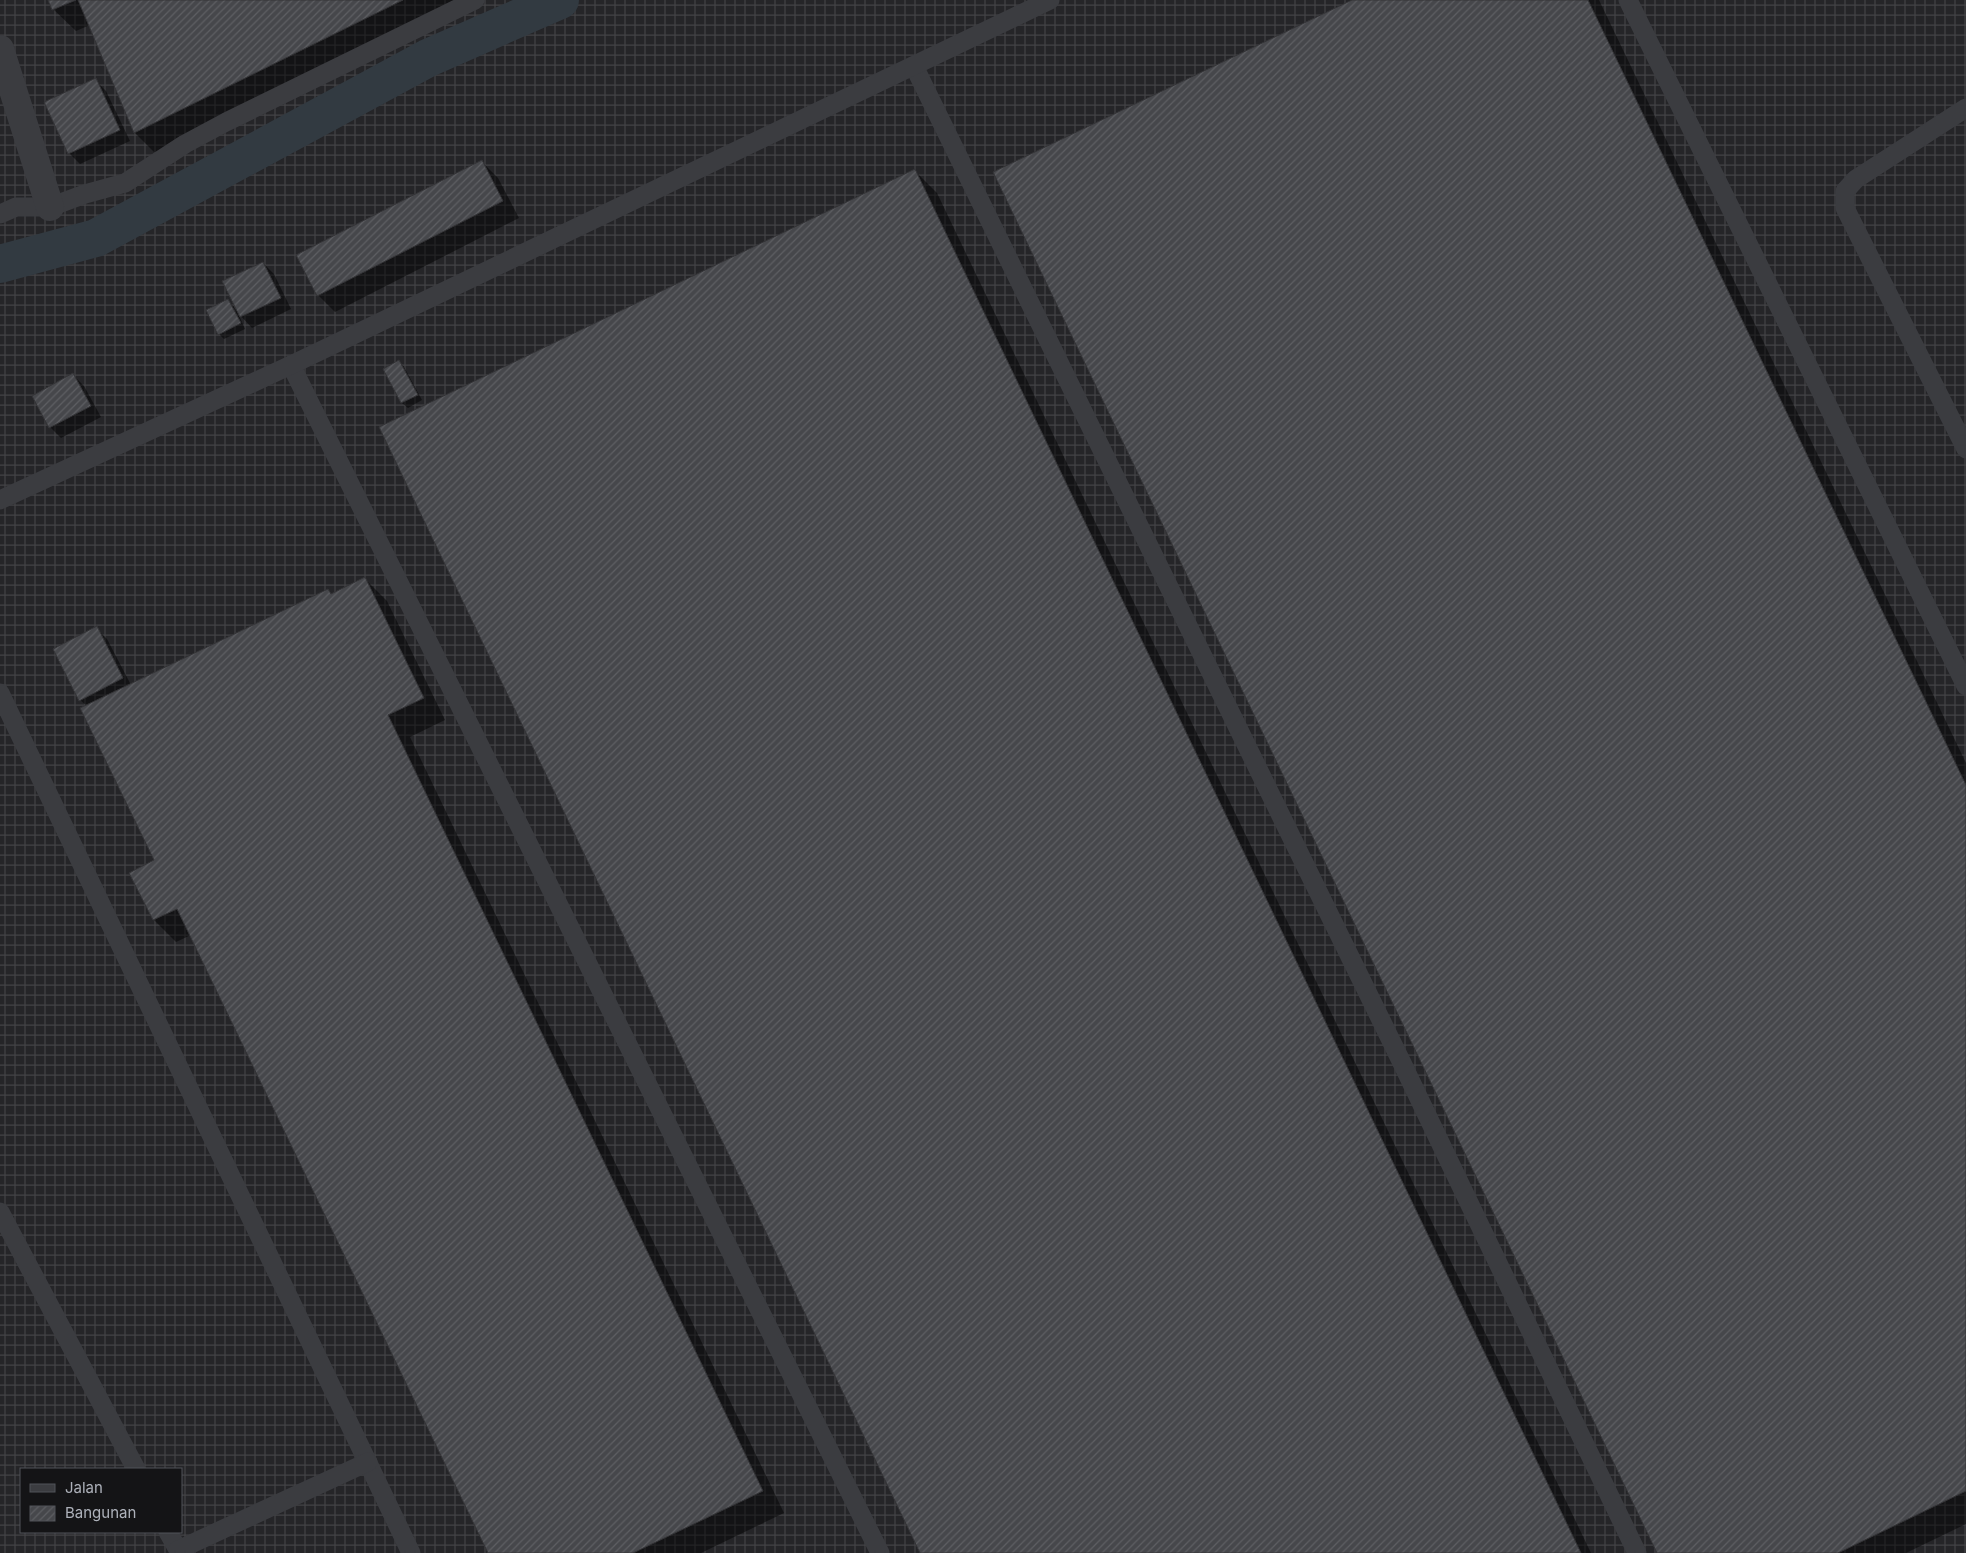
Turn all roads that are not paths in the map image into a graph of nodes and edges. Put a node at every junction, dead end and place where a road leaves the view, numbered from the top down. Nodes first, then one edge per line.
1 (475, 0) edge
2 (1050, 0) edge
3 (1628, 0) edge
4 (0, 49) edge
5 (914, 66) junction
6 (1966, 108) edge
7 (50, 206) junction
8 (0, 214) edge
9 (291, 365) junction
10 (1966, 449) edge
11 (0, 500) edge
12 (1966, 686) edge
13 (0, 693) edge
14 (0, 1212) edge
15 (368, 1462) junction
16 (135, 1468) edge
17 (169, 1533) edge
18 (179, 1551) edge
19 (411, 1553) edge
20 (880, 1553) edge
21 (1637, 1553) edge

1 - 7 lane
2 - 5 lane
3 - 12 lane
4 - 7 street
5 - 9 lane
5 - 21 lane
6 - 10 lane
7 - 8 lane
9 - 11 lane
9 - 20 lane
13 - 15 lane
14 - 16 lane
15 - 18 lane
15 - 19 lane
17 - 18 lane

